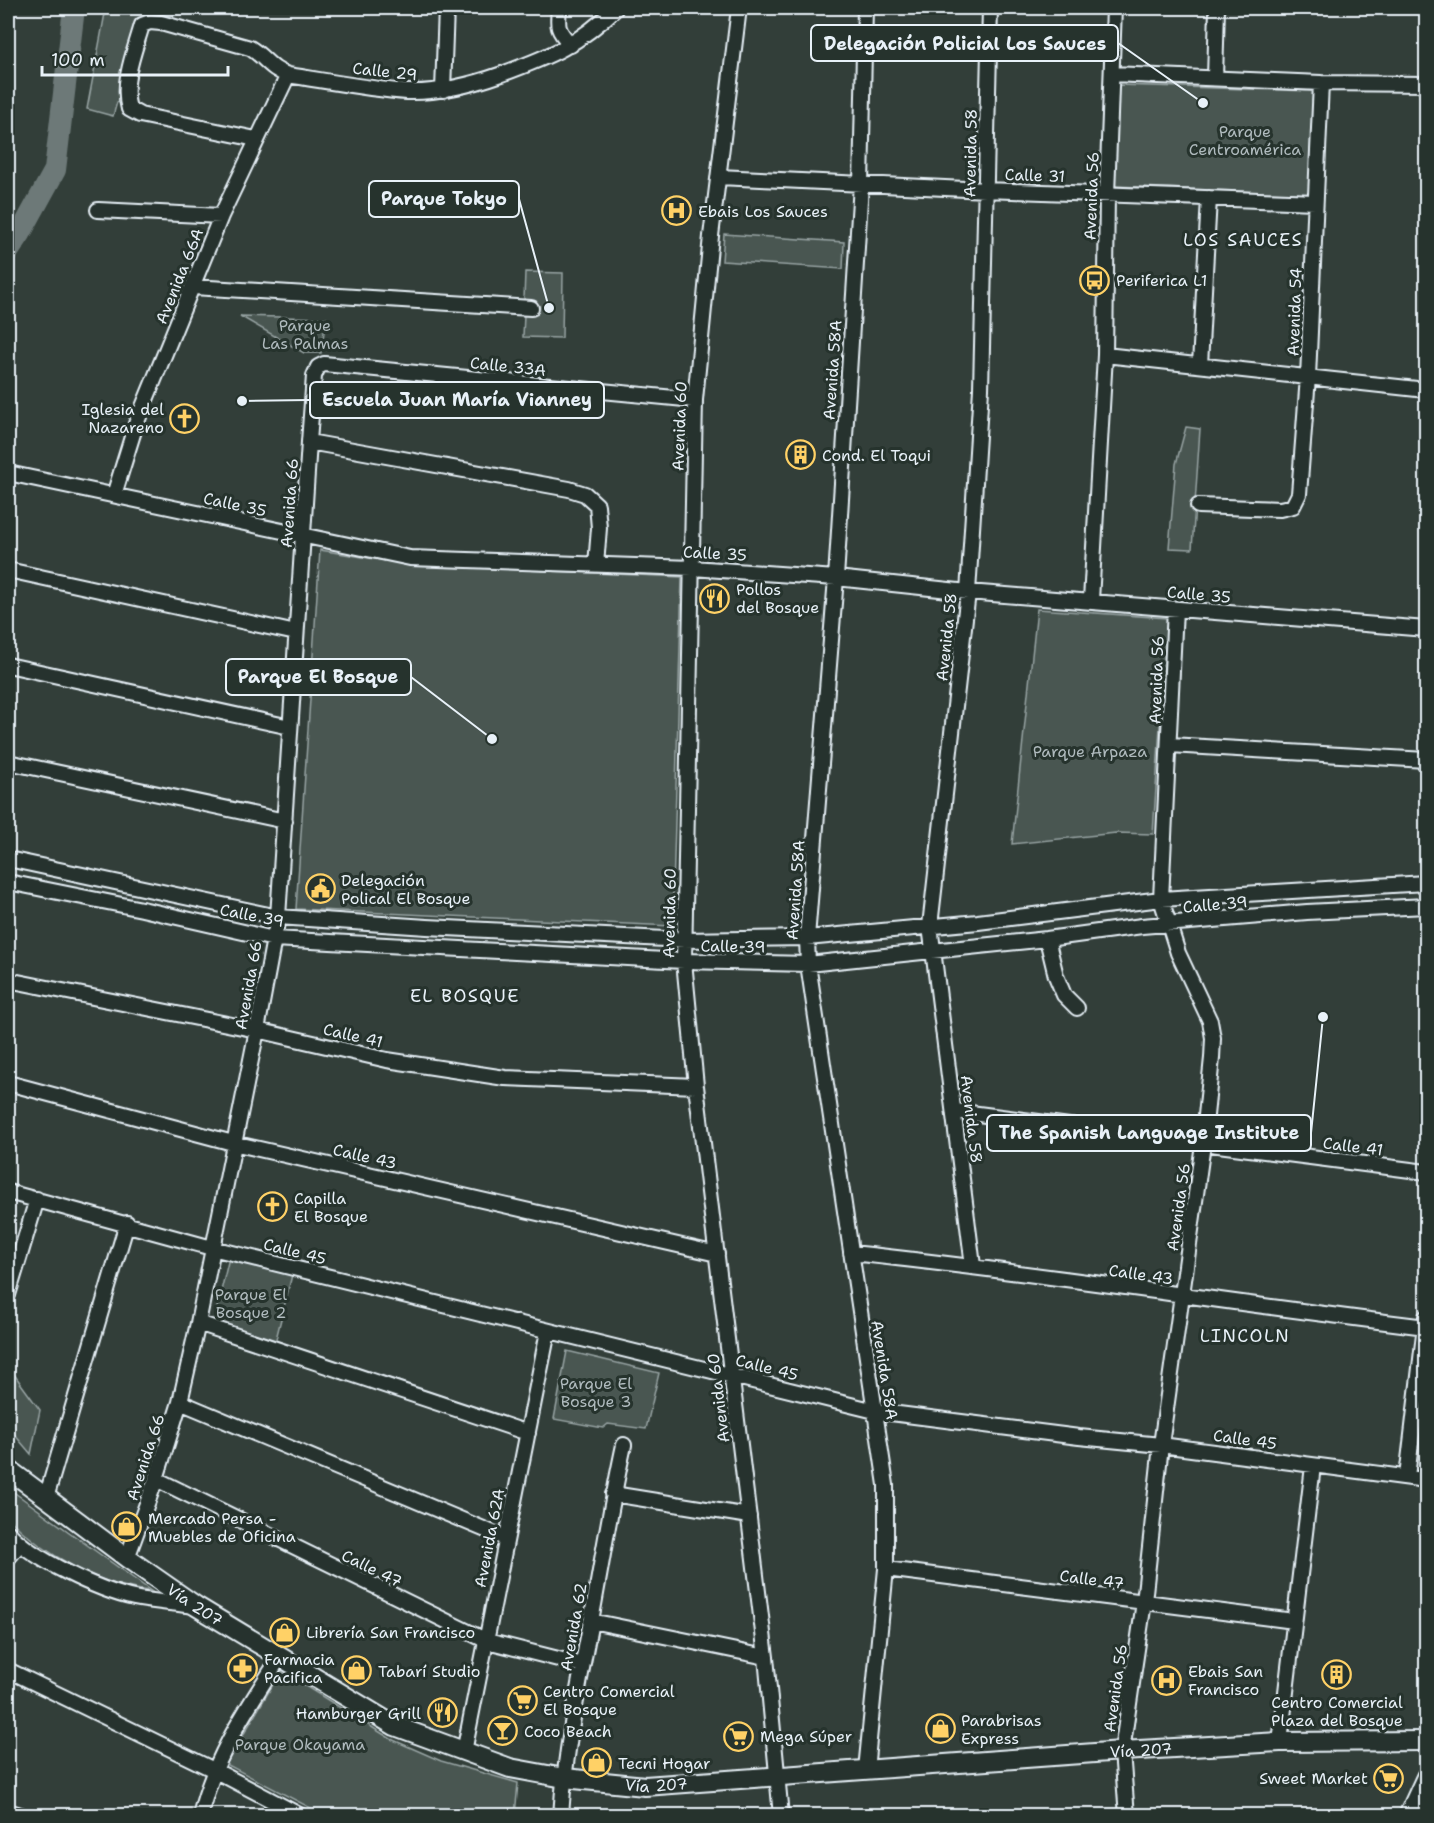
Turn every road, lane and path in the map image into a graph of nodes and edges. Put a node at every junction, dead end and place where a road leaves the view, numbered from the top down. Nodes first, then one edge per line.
1 (446, 8) edge
2 (559, 8) edge
3 (616, 8) edge
4 (739, 8) edge
5 (865, 8) edge
6 (990, 8) edge
7 (1114, 8) edge
8 (1217, 8) edge
9 (570, 45) junction
10 (1112, 74) junction
11 (288, 75) junction
12 (1215, 78) junction
13 (1321, 83) junction
14 (1426, 84) edge
15 (443, 90) junction
16 (256, 139) junction
17 (718, 177) junction
18 (861, 184) junction
19 (986, 190) junction
20 (1107, 194) junction
21 (1209, 198) junction
22 (1315, 202) junction
23 (98, 210) dead end
24 (221, 216) junction
25 (193, 287) junction
26 (531, 308) dead end
27 (1105, 355) junction
28 (1200, 365) junction
29 (318, 367) joint
30 (1308, 377) junction
31 (1426, 390) edge
32 (695, 400) junction
33 (309, 442) junction
34 (8, 473) edge
35 (114, 495) junction
36 (1198, 506) dead end
37 (303, 536) junction
38 (597, 565) junction
39 (692, 568) junction
40 (8, 570) edge
41 (836, 578) junction
42 (968, 592) junction
43 (1090, 600) junction
44 (1175, 609) junction
45 (1426, 629) edge
46 (296, 633) junction
47 (8, 665) edge
48 (290, 727) junction
49 (1170, 745) junction
50 (1426, 760) edge
51 (8, 762) edge
52 (285, 821) junction
53 (8, 859) edge
54 (8, 882) edge
55 (1426, 883) edge
56 (1161, 899) junction
57 (1426, 906) edge
58 (278, 917) junction
59 (1168, 924) junction
60 (930, 926) junction
61 (807, 938) junction
62 (274, 939) junction
63 (1047, 939) junction
64 (685, 940) junction
65 (933, 952) junction
66 (684, 961) junction
67 (808, 964) junction
68 (8, 980) edge
69 (1077, 1008) dead end
70 (257, 1030) junction
71 (8, 1083) edge
72 (696, 1086) junction
73 (955, 1111) junction
74 (233, 1143) junction
75 (1203, 1144) junction
76 (1426, 1172) edge
77 (8, 1192) edge
78 (37, 1199) junction
79 (127, 1223) junction
80 (212, 1248) junction
81 (850, 1253) junction
82 (717, 1254) junction
83 (973, 1266) junction
84 (8, 1295) edge
85 (1182, 1296) junction
86 (198, 1323) junction
87 (1426, 1324) edge
88 (548, 1331) junction
89 (732, 1375) junction
90 (180, 1402) junction
91 (875, 1412) junction
92 (528, 1432) junction
93 (1161, 1444) junction
94 (624, 1445) dead end
95 (1313, 1466) junction
96 (8, 1469) edge
97 (1407, 1477) junction
98 (156, 1479) junction
99 (1426, 1480) edge
100 (613, 1494) junction
101 (45, 1498) junction
102 (749, 1516) junction
103 (8, 1532) edge
104 (505, 1538) junction
105 (19, 1545) junction
106 (8, 1558) edge
107 (127, 1558) junction
108 (886, 1569) junction
109 (1144, 1602) junction
110 (196, 1606) junction
111 (591, 1621) junction
112 (1294, 1622) junction
113 (487, 1641) junction
114 (280, 1657) junction
115 (766, 1657) junction
116 (582, 1665) junction
117 (8, 1670) edge
118 (1426, 1731) edge
119 (1391, 1740) junction
120 (1426, 1740) edge
121 (1280, 1743) junction
122 (1122, 1751) junction
123 (465, 1752) junction
124 (214, 1770) junction
125 (866, 1770) junction
126 (1426, 1777) edge
127 (564, 1778) junction
128 (778, 1778) junction
129 (8, 1811) edge
130 (24, 1815) edge
131 (200, 1815) edge
132 (301, 1815) edge
133 (561, 1815) edge
134 (781, 1815) edge
135 (1127, 1815) edge
136 (1408, 1815) edge

1 - 15 street
2 - 9 street
3 - 9 street, Calle 29
4 - 17 street, Avenida 60
5 - 18 street, Avenida 58A
6 - 19 street, Avenida 58
7 - 10 street, Avenida 56
8 - 12 street
9 - 15 street, Calle 29
10 - 12 street
10 - 20 street, Avenida 56
11 - 15 street, Calle 29
11 - 16 street, Avenida 66A
11 - 16 street, Calle 29
12 - 13 street
13 - 14 street
13 - 22 street, Avenida 54
16 - 24 street, Avenida 66A
17 - 18 street, Calle 31
17 - 32 street, Avenida 60
18 - 19 street, Calle 31
18 - 41 street, Avenida 58A
19 - 20 street, Calle 31
19 - 42 street, Avenida 58
20 - 21 street, Calle 31
20 - 27 street, Avenida 56
21 - 22 street, Calle 31
21 - 28 street
22 - 30 street, Avenida 54
23 - 24 street
24 - 25 street, Avenida 66A
25 - 26 street
25 - 35 street, Avenida 66A
27 - 28 street
27 - 43 street, Avenida 56
28 - 30 street
29 - 32 street, Calle 33A
29 - 33 street, Avenida 66
30 - 31 street
30 - 36 street, Avenida 54
32 - 39 street, Avenida 60
33 - 37 street, Avenida 66
33 - 38 street
34 - 35 street, Calle 35
35 - 37 street, Calle 35
37 - 38 street, Calle 35
37 - 46 street, Avenida 66
38 - 39 street, Calle 35
39 - 41 street, Calle 35
39 - 64 street, Avenida 60
40 - 46 street
41 - 42 street, Calle 35
41 - 61 street, Avenida 58A
42 - 43 street, Calle 35
42 - 60 street, Avenida 58
43 - 44 street, Calle 35
44 - 45 street, Calle 35
44 - 49 street, Avenida 56
46 - 48 street, Avenida 66
47 - 48 street
48 - 52 street, Avenida 66
49 - 50 street
49 - 56 street, Avenida 56
51 - 52 street
52 - 58 street, Avenida 66
53 - 58 street, Calle 39
54 - 62 street, Calle 39
55 - 56 street, Calle 39
56 - 59 street, Avenida 56
56 - 60 street, Calle 39
57 - 59 street, Calle 39
58 - 62 street, Avenida 66
58 - 64 street, Calle 39
59 - 63 street, Calle 39
59 - 75 street, Avenida 56
60 - 61 street, Calle 39
60 - 65 street, Avenida 58
61 - 64 street, Calle 39
61 - 67 street, Avenida 58A
62 - 66 street, Calle 39
62 - 70 street, Avenida 66
63 - 65 street, Calle 39
63 - 69 street
64 - 66 street, Avenida 60
65 - 67 street, Calle 39
65 - 73 street, Avenida 58
66 - 67 street, Calle 39
66 - 72 street, Avenida 60
67 - 81 street, Avenida 58A
68 - 70 street, Calle 41
70 - 72 street, Calle 41
70 - 74 street, Avenida 66
71 - 74 street, Calle 43
72 - 82 street, Avenida 60
73 - 75 street, Calle 41
73 - 83 street, Avenida 58
74 - 80 street, Avenida 66
74 - 82 street, Calle 43
75 - 76 street, Calle 41
75 - 85 street, Avenida 56
77 - 78 street, Calle 45
78 - 79 street, Calle 45
78 - 84 street
79 - 80 street, Calle 45
79 - 101 street
80 - 86 street, Avenida 66
80 - 88 street, Calle 45
81 - 83 street, Calle 43
81 - 91 street, Avenida 58A
82 - 89 street, Avenida 60
83 - 85 street, Calle 43
85 - 87 street, Calle 43
85 - 93 street, Avenida 56
86 - 90 street, Avenida 66
86 - 92 street
87 - 97 street
88 - 89 street, Calle 45
88 - 92 street, Avenida 62A
89 - 91 street, Calle 45
89 - 102 street, Avenida 60
90 - 98 street, Avenida 66
90 - 104 street
91 - 93 street, Calle 45
91 - 108 street, Avenida 58A
92 - 104 street, Avenida 62A
93 - 95 street, Calle 45
93 - 109 street, Avenida 56
94 - 100 street, Avenida 62
95 - 97 street, Calle 45
95 - 112 street
96 - 101 main road, Vía 207
97 - 99 street, Calle 45
98 - 107 street, Avenida 66
98 - 113 street, Calle 47
100 - 102 street
100 - 111 street, Avenida 62
101 - 107 main road, Vía 207
102 - 115 street, Avenida 60
103 - 105 street
104 - 113 street, Avenida 62A
105 - 106 street
105 - 110 street
107 - 110 main road, Vía 207
108 - 109 street, Calle 47
108 - 125 street, Avenida 58A
109 - 112 street, Calle 47
109 - 122 street, Avenida 56
110 - 114 main road, Vía 207
111 - 115 street
111 - 116 street, Avenida 62
112 - 121 street
113 - 116 street, Calle 47
113 - 123 street, Avenida 62A
114 - 123 main road, Vía 207
114 - 124 street
115 - 128 street, Avenida 60
116 - 127 street, Avenida 62
117 - 124 street
118 - 119 main road, Vía 207
119 - 120 main road, Vía 207
119 - 121 main road, Vía 207
121 - 122 main road, Vía 207
122 - 125 main road, Vía 207
122 - 135 street, Avenida 56
123 - 127 main road, Vía 207
124 - 131 street
124 - 132 street
125 - 128 main road, Vía 207
126 - 136 main road
127 - 128 main road, Vía 207
127 - 133 street, Avenida 62
128 - 134 street, Avenida 60
129 - 130 street

